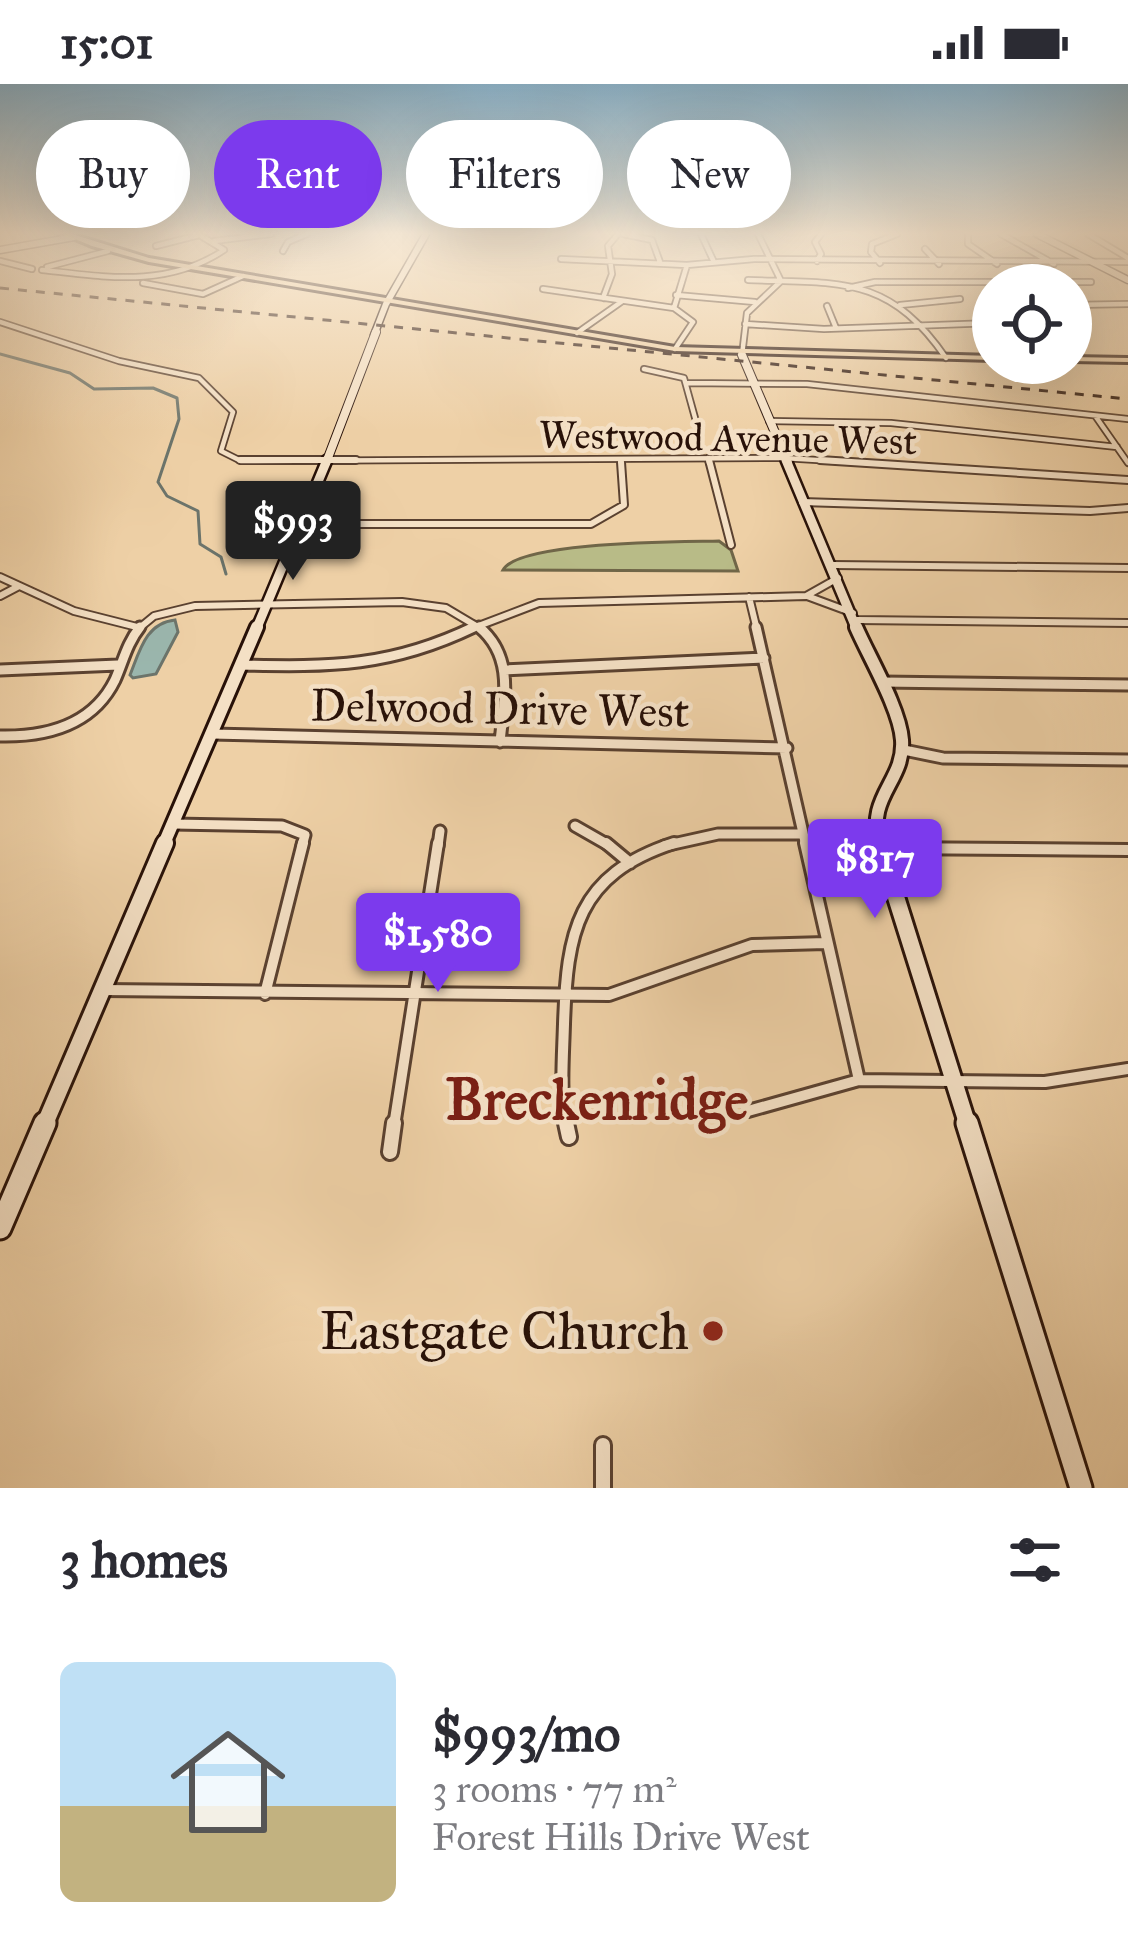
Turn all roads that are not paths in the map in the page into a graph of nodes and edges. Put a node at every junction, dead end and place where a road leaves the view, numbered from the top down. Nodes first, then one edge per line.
1 (382, 300) edge
2 (613, 300) edge
3 (675, 300) edge
4 (727, 300) edge
5 (758, 300) edge
6 (883, 300) edge
7 (955, 300) edge
8 (391, 301) junction
9 (623, 301) junction
10 (755, 302) junction
11 (1128, 304) edge
12 (900, 305) junction
13 (1092, 305) edge
14 (827, 306) dead end
15 (674, 308) junction
16 (0, 322) edge
17 (920, 322) junction
18 (972, 323) edge
19 (745, 324) junction
20 (836, 328) junction
21 (577, 333) junction
22 (675, 350) junction
23 (742, 355) junction
24 (946, 358) junction
25 (972, 358) edge
26 (1092, 359) edge
27 (1128, 360) edge
28 (644, 369) dead end
29 (686, 383) junction
30 (752, 383) junction
31 (1096, 417) junction
32 (1128, 419) edge
33 (769, 421) junction
34 (697, 425) dead end
35 (1117, 447) junction
36 (708, 458) junction
37 (783, 458) junction
38 (327, 462) junction
39 (621, 462) junction
40 (1128, 464) edge
41 (1128, 480) edge
42 (802, 502) junction
43 (1128, 508) edge
44 (301, 524) junction
45 (731, 545) dead end
46 (1128, 568) edge
47 (836, 571) junction
48 (0, 577) edge
49 (20, 586) junction
50 (0, 596) edge
51 (806, 596) junction
52 (749, 597) junction
53 (267, 605) junction
54 (855, 616) junction
55 (1128, 623) edge
56 (478, 625) junction
57 (137, 627) junction
58 (764, 658) junction
59 (118, 665) junction
60 (241, 665) junction
61 (0, 670) edge
62 (505, 670) junction
63 (883, 682) junction
64 (1128, 685) edge
65 (212, 734) junction
66 (0, 736) edge
67 (500, 742) junction
68 (787, 748) junction
69 (904, 751) junction
70 (1128, 760) edge
71 (172, 824) junction
72 (575, 826) dead end
73 (440, 831) dead end
74 (800, 834) junction
75 (880, 848) junction
76 (1128, 850) edge
77 (630, 863) junction
78 (826, 943) junction
79 (103, 990) junction
80 (265, 994) junction
81 (414, 995) junction
82 (565, 998) junction
83 (1128, 1070) edge
84 (859, 1080) junction
85 (952, 1082) junction
86 (748, 1111) dead end
87 (569, 1137) dead end
88 (390, 1152) dead end
89 (0, 1228) edge
90 (603, 1445) dead end
91 (603, 1488) edge
92 (1081, 1488) edge

1 - 8 main road
2 - 9 street
3 - 15 street
4 - 10 street
5 - 10 street
6 - 12 street
7 - 12 street
8 - 21 main road
8 - 38 main road
9 - 15 street
9 - 21 street
10 - 19 street
11 - 13 street
12 - 17 street
14 - 20 street
15 - 22 street
16 - 38 street, Westwood Avenue West
17 - 18 street
17 - 20 street
17 - 24 street
19 - 20 street
19 - 23 street
21 - 22 main road
22 - 23 main road
23 - 24 main road
23 - 30 main road
24 - 25 main road
26 - 27 main road
28 - 29 street
29 - 30 street
29 - 34 street
30 - 31 street
30 - 33 main road
31 - 32 street
31 - 35 street
33 - 35 street
33 - 37 main road
35 - 40 street
36 - 37 street, Westwood Avenue West
36 - 39 street, Westwood Avenue West
36 - 45 street
37 - 41 street, Westwood Avenue West
37 - 42 main road
38 - 39 street, Westwood Avenue West
38 - 44 main road
39 - 44 street
42 - 43 street
42 - 47 main road
44 - 53 main road
46 - 47 street
47 - 51 street
47 - 54 main road
48 - 49 street
49 - 50 street
49 - 57 street
51 - 52 street
51 - 54 street
52 - 56 street
52 - 58 street
53 - 56 street
53 - 57 street
53 - 60 main road
54 - 55 street
54 - 63 main road
56 - 60 street
56 - 62 street
57 - 59 street
58 - 62 street
58 - 68 street
59 - 61 street
59 - 66 street
60 - 65 main road
62 - 67 street
63 - 64 street
63 - 69 main road
65 - 67 street, Delwood Drive West
65 - 71 main road
67 - 68 street, Delwood Drive West
68 - 74 street
69 - 70 street
69 - 75 main road
71 - 79 main road
71 - 80 street
72 - 77 street
73 - 81 street
74 - 77 street
74 - 78 street
75 - 76 street
75 - 85 main road
77 - 82 street
78 - 82 street
78 - 84 street
79 - 80 street
79 - 89 main road
80 - 81 street
81 - 82 street
81 - 88 street
82 - 87 street
83 - 85 street
84 - 85 street
84 - 86 street
85 - 92 main road
90 - 91 street

